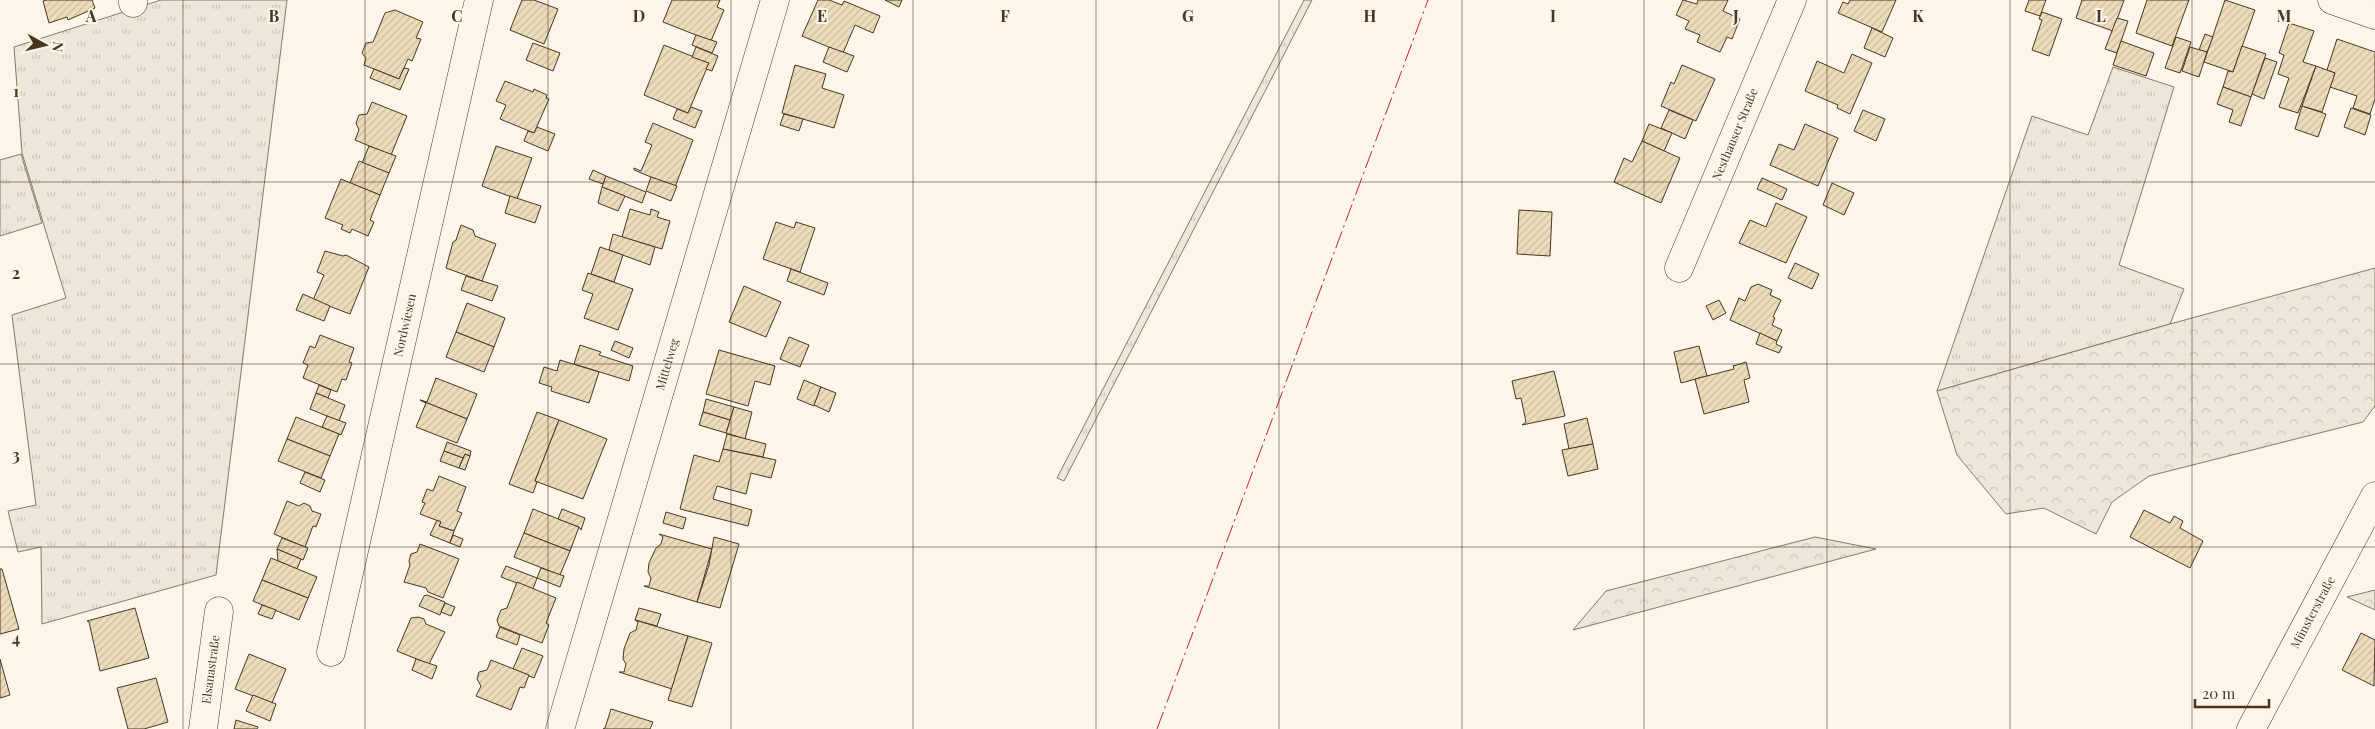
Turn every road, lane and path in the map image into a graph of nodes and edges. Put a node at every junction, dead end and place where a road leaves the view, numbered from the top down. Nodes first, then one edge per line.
1 (480, 0) edge
2 (775, 0) edge
3 (1792, 0) edge
4 (2332, 0) edge
5 (2375, 15) edge
6 (1678, 268) dead end
7 (2375, 496) edge
8 (219, 611) dead end
9 (331, 652) dead end
10 (203, 729) edge
11 (560, 729) edge
12 (2251, 729) edge

1 - 9 street, Nordwiesen
2 - 11 street, Mittelweg
3 - 6 street, Nesthauser Straße
4 - 5 street
7 - 12 street, Münsterstraße
8 - 10 street, Elsanastraße

